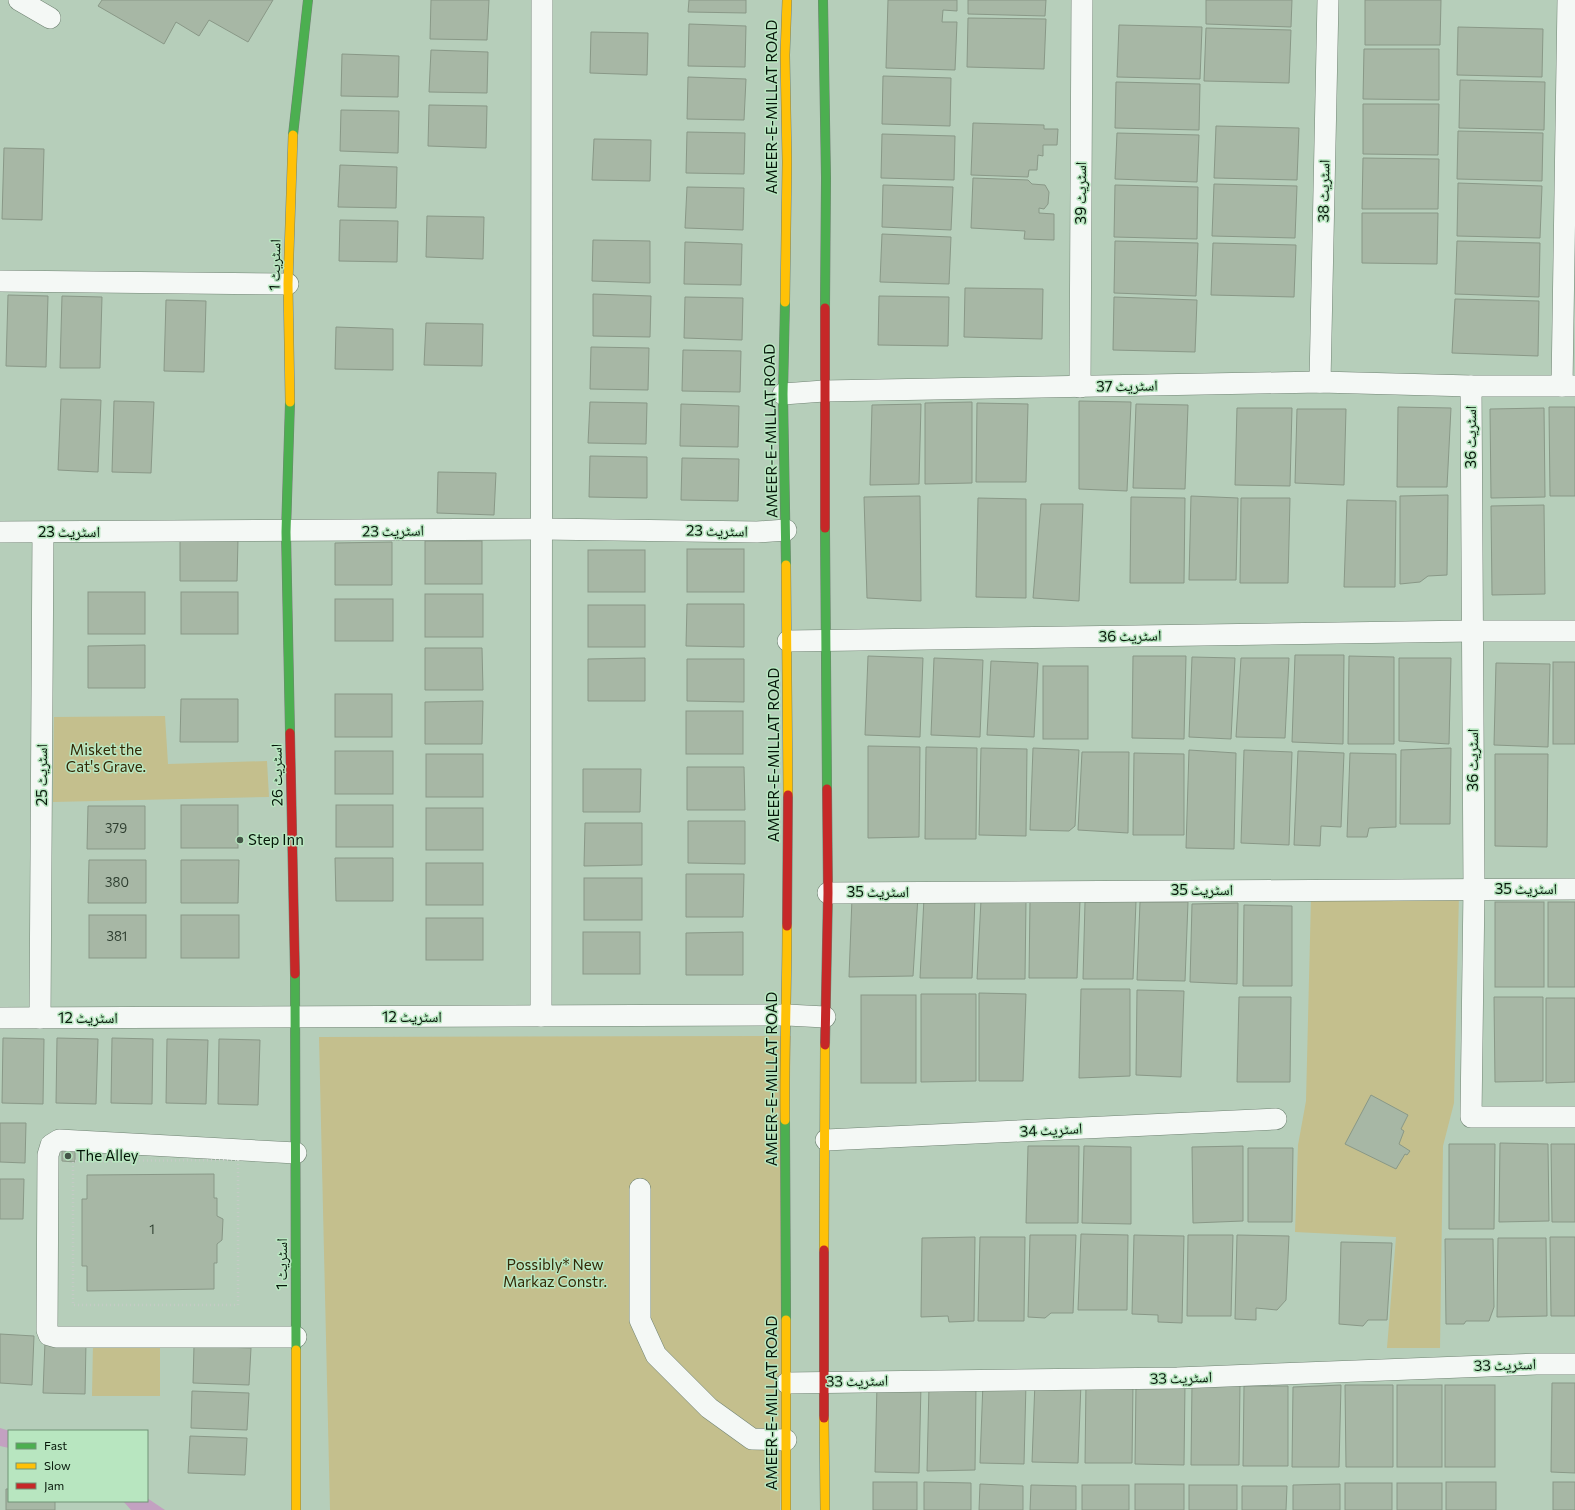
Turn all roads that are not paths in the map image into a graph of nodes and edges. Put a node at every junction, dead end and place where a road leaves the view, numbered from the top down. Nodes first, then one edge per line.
1 (18, 0) edge
2 (308, 0) edge
3 (542, 0) edge
4 (787, 0) edge
5 (823, 0) edge
6 (1082, 0) edge
7 (1328, 0) edge
8 (1568, 0) edge
9 (50, 18) dead end
10 (1571, 153) edge
11 (0, 281) edge
12 (288, 284) junction
13 (1320, 382) junction
14 (1471, 386) junction
15 (1568, 386) edge
16 (1080, 387) junction
17 (824, 391) junction
18 (783, 394) junction
19 (542, 529) junction
20 (786, 530) junction
21 (0, 532) edge
22 (43, 532) junction
23 (286, 532) junction
24 (1473, 631) junction
25 (1575, 631) edge
26 (788, 641) junction
27 (827, 641) junction
28 (1474, 888) junction
29 (1575, 889) edge
30 (828, 892) junction
31 (787, 1015) junction
32 (542, 1016) junction
33 (294, 1017) junction
34 (825, 1017) junction
35 (0, 1018) edge
36 (40, 1018) junction
37 (1575, 1117) edge
38 (1276, 1119) dead end
39 (826, 1140) junction
40 (296, 1153) junction
41 (640, 1189) dead end
42 (296, 1337) junction
43 (1575, 1364) edge
44 (823, 1382) junction
45 (787, 1383) junction
46 (786, 1440) junction
47 (296, 1510) edge
48 (786, 1510) edge
49 (825, 1510) edge

1 - 9 street
2 - 12 main road, اسٹریٹ 1
3 - 19 street
4 - 18 main road, AMEER-E-MILLAT ROAD
5 - 17 main road
6 - 16 street, اسٹریٹ 39
7 - 13 street, اسٹریٹ 38
8 - 10 street
10 - 15 street
11 - 12 street
12 - 23 main road, اسٹریٹ 1
13 - 14 street, اسٹریٹ 37
13 - 16 street, اسٹریٹ 37
14 - 15 street, اسٹریٹ 37
14 - 24 street, اسٹریٹ 36
16 - 17 street, اسٹریٹ 37
17 - 18 street, اسٹریٹ 37
17 - 27 main road
18 - 20 main road, AMEER-E-MILLAT ROAD
19 - 20 street, اسٹریٹ 23
19 - 23 street, اسٹریٹ 23
19 - 32 street
20 - 26 main road, AMEER-E-MILLAT ROAD
21 - 22 street, اسٹریٹ 23
22 - 23 street, اسٹریٹ 23
22 - 36 street, اسٹریٹ 25
23 - 33 main road, اسٹریٹ 26
24 - 25 street, اسٹریٹ 36
24 - 27 street, اسٹریٹ 36
24 - 28 street, اسٹریٹ 36
26 - 27 street, اسٹریٹ 36
26 - 31 main road, AMEER-E-MILLAT ROAD
27 - 30 main road
28 - 29 street, اسٹریٹ 35
28 - 30 street, اسٹریٹ 35
28 - 37 street, اسٹریٹ 36
30 - 34 main road
31 - 32 street, اسٹریٹ 12
31 - 34 street, اسٹریٹ 12
31 - 45 main road, AMEER-E-MILLAT ROAD
32 - 33 street, اسٹریٹ 12
33 - 36 street, اسٹریٹ 12
33 - 40 main road, اسٹریٹ 1
34 - 39 main road
35 - 36 street, اسٹریٹ 12
38 - 39 street, اسٹریٹ 34
39 - 44 main road
40 - 42 main road, اسٹریٹ 1
40 - 42 street
41 - 46 street
42 - 47 main road, اسٹریٹ 1
43 - 44 street, اسٹریٹ 33
44 - 45 street, اسٹریٹ 33
44 - 49 main road
45 - 46 main road, AMEER-E-MILLAT ROAD
46 - 48 main road, AMEER-E-MILLAT ROAD

